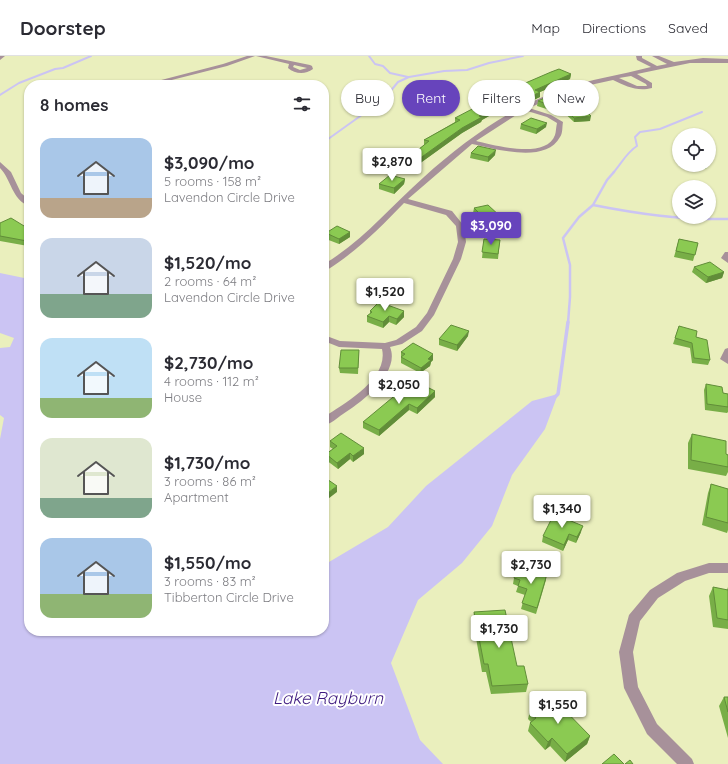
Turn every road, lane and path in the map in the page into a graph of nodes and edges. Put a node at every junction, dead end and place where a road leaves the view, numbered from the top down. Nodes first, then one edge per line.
1 (252, 56) edge
2 (259, 56) edge
3 (639, 56) edge
4 (655, 56) edge
5 (728, 62) edge
6 (292, 64) dead end
7 (673, 64) junction
8 (657, 68) junction
9 (632, 74) junction
10 (614, 78) junction
11 (165, 80) edge
12 (535, 103) edge
13 (535, 112) edge
14 (509, 116) edge
15 (470, 141) junction
16 (0, 164) edge
17 (24, 199) edge
18 (402, 200) junction
19 (728, 254) edge
20 (728, 261) edge
21 (329, 264) edge
22 (329, 340) edge
23 (385, 346) junction
24 (728, 350) edge
25 (728, 361) edge
26 (329, 419) edge
27 (728, 568) edge
28 (687, 764) edge

1 - 11 street
2 - 6 street
3 - 8 street
4 - 7 street
5 - 7 street
7 - 8 street
8 - 9 street
9 - 10 street
9 - 10 street
10 - 12 street
13 - 15 street
14 - 15 street
15 - 18 street
16 - 17 street
18 - 21 street
18 - 23 street
19 - 20 street
22 - 23 street
23 - 26 street
24 - 25 street
27 - 28 street

